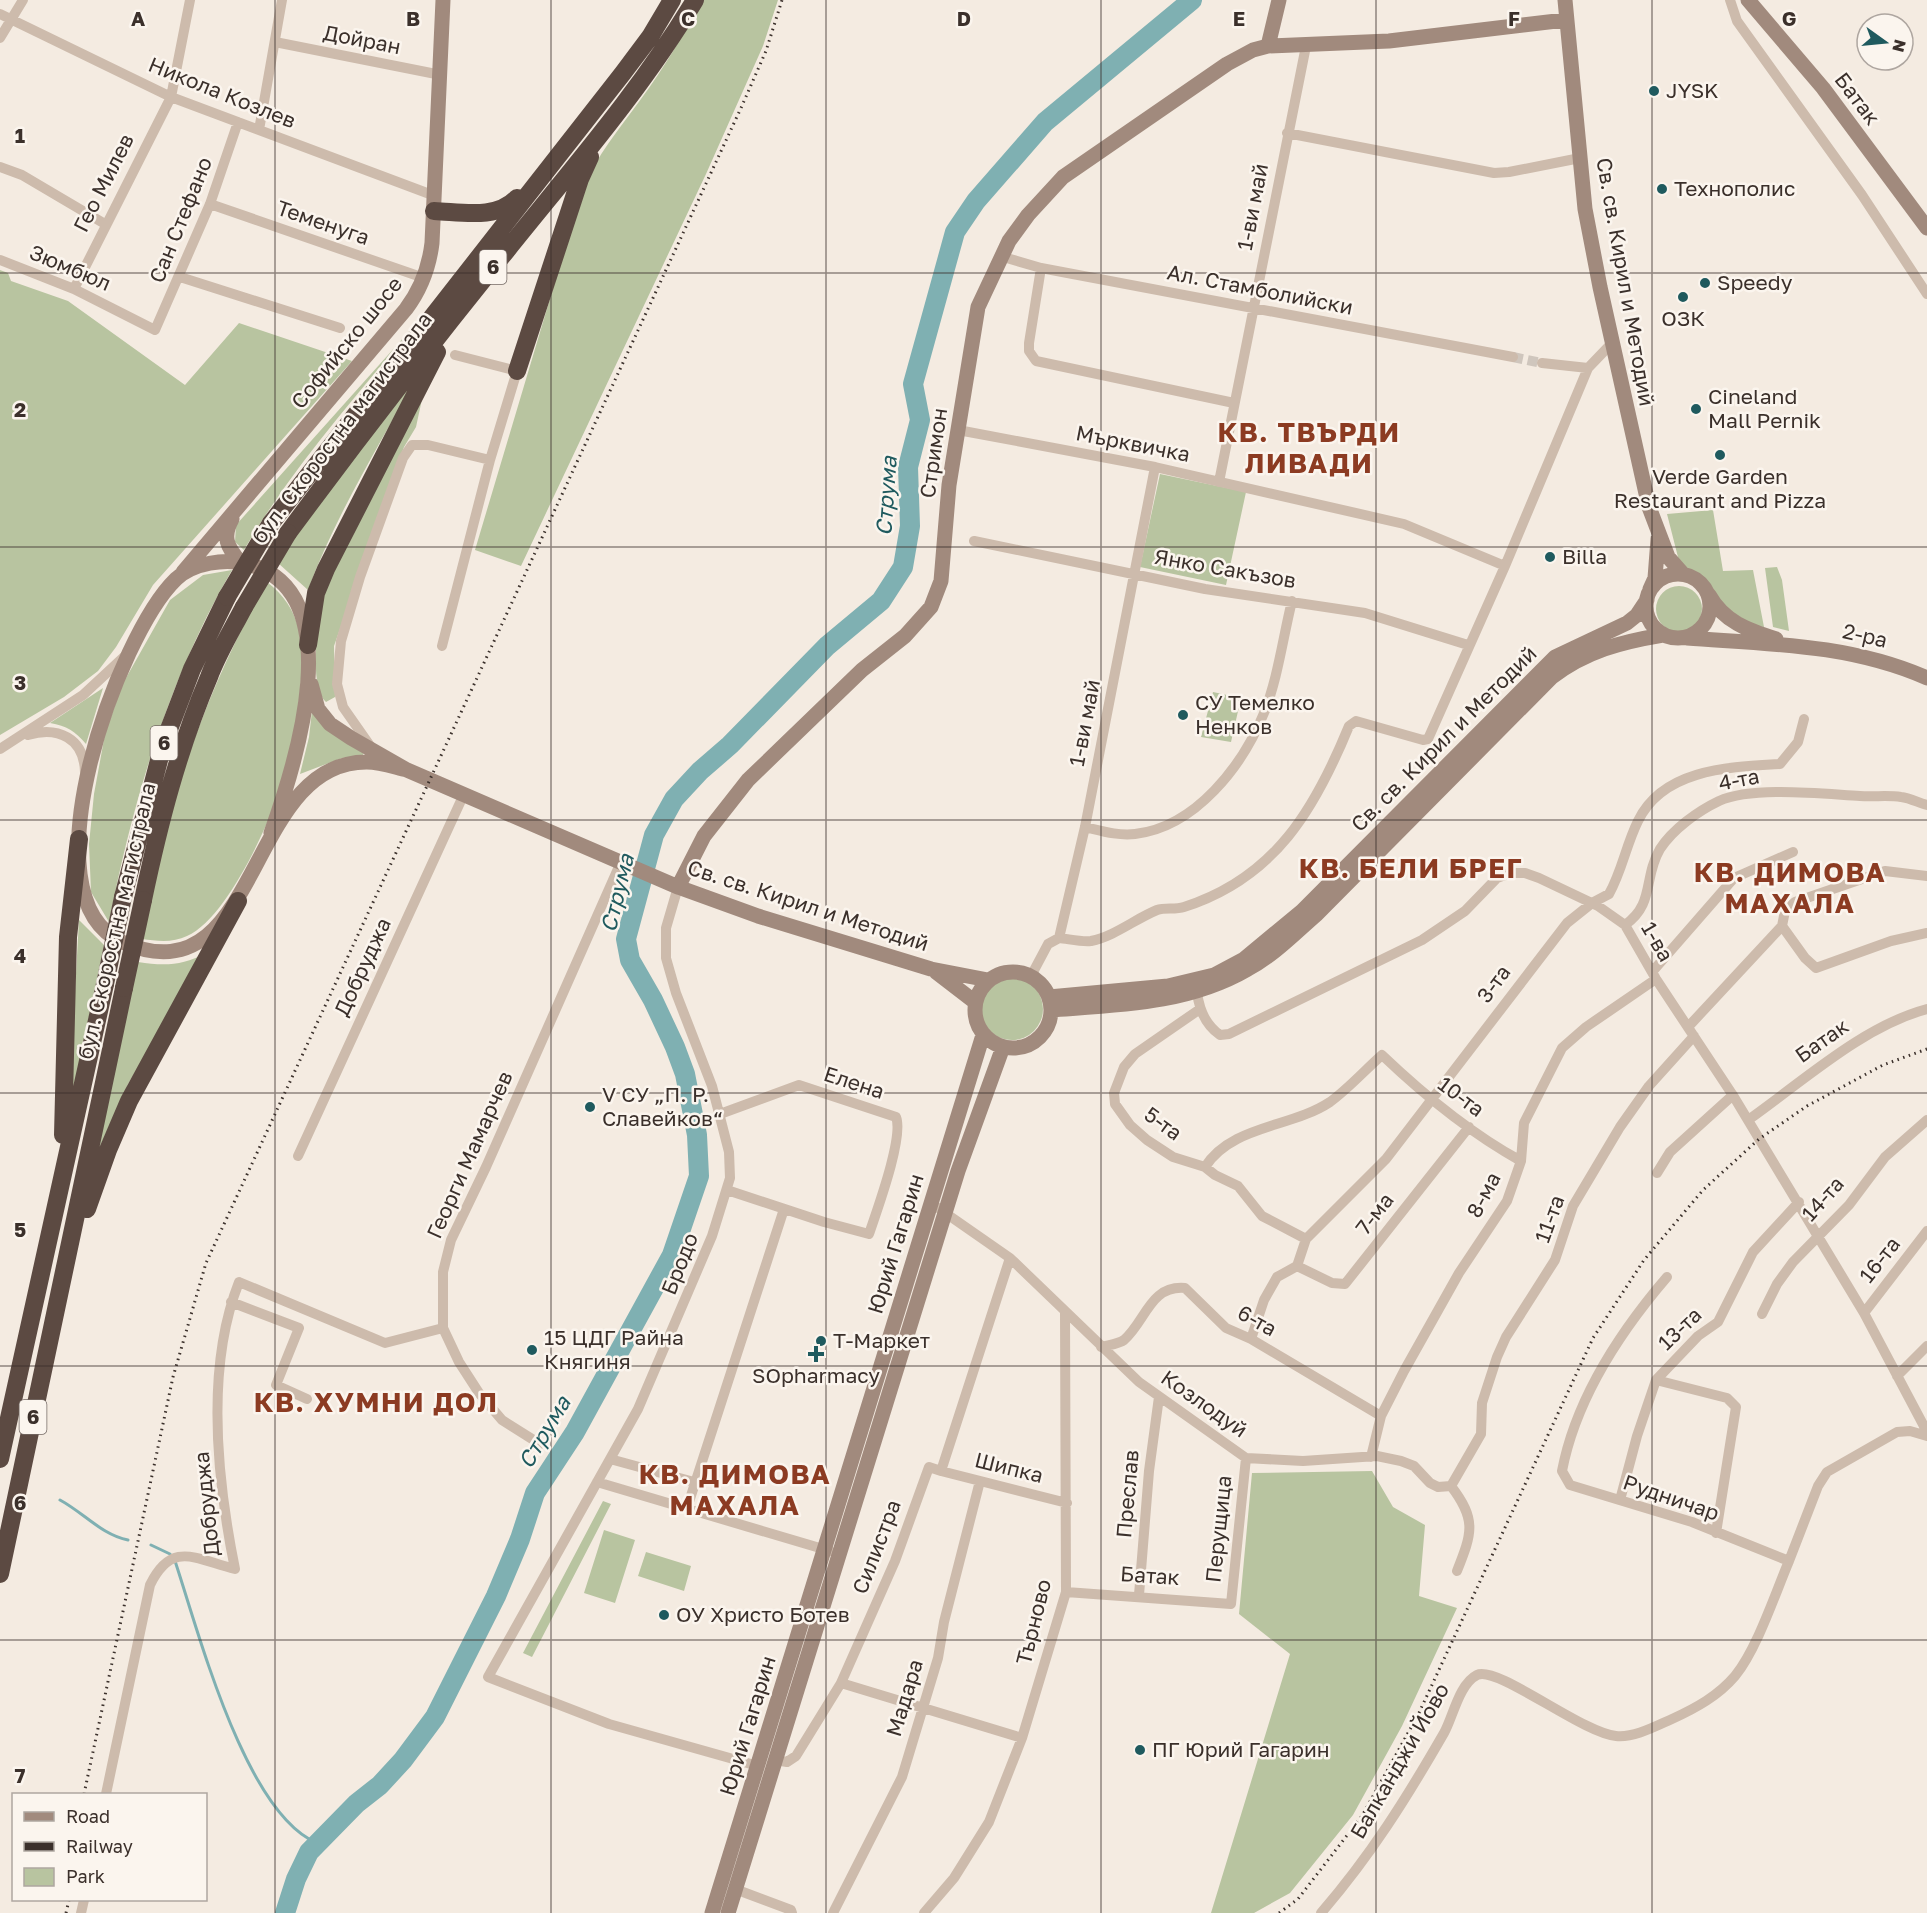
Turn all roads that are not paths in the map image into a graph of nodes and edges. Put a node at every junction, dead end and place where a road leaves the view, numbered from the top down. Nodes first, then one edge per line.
1 (23, 0) edge
2 (190, 0) edge
3 (282, 0) edge
4 (443, 0) edge
5 (672, 0) edge
6 (695, 0) edge
7 (1279, 0) edge
8 (1565, 0) edge
9 (1730, 0) edge
10 (1748, 0) edge
11 (0, 14) edge
12 (13, 20) junction
13 (1565, 20) junction
14 (0, 38) edge
15 (275, 42) junction
16 (1268, 46) junction
17 (1306, 46) junction
18 (441, 75) junction
19 (171, 97) junction
20 (238, 123) junction
21 (259, 130) junction
22 (602, 131) junction
23 (1287, 133) junction
24 (1580, 158) junction
25 (0, 167) edge
26 (546, 170) junction
27 (435, 203) junction
28 (210, 204) junction
29 (105, 224) junction
30 (1927, 228) edge
31 (1000, 255) junction
32 (0, 260) edge
33 (1041, 268) junction
34 (180, 277) junction
35 (424, 278) junction
36 (74, 289) junction
37 (1927, 294) edge
38 (462, 305) junction
39 (1253, 308) junction
40 (340, 328) dead end
41 (155, 330) joint
42 (1612, 343) junction
43 (455, 355) dead end
44 (1514, 357) tunnel mouth
45 (1542, 363) tunnel mouth
46 (1588, 368) junction
47 (517, 371) junction
48 (1234, 403) junction
49 (958, 430) junction
50 (490, 460) junction
51 (1155, 467) junction
52 (1219, 482) junction
53 (236, 510) junction
54 (1658, 533) junction
55 (974, 541) dead end
56 (240, 562) junction
57 (1505, 566) junction
58 (1133, 572) junction
59 (1683, 574) junction
60 (177, 579) junction
61 (1648, 595) junction
62 (1708, 595) junction
63 (1293, 601) junction
64 (1663, 635) junction
65 (1687, 638) junction
66 (1791, 644) junction
67 (1468, 645) junction
68 (442, 646) dead end
69 (129, 651) junction
70 (308, 652) junction
71 (1927, 678) edge
72 (1804, 719) dead end
73 (19, 738) junction
74 (0, 749) edge
75 (374, 752) junction
76 (407, 770) junction
77 (85, 787) junction
78 (464, 794) junction
79 (1927, 805) edge
80 (1085, 827) junction
81 (271, 833) junction
82 (79, 839) junction
83 (1793, 852) dead end
84 (627, 865) junction
85 (1927, 876) edge
86 (673, 884) junction
87 (238, 901) junction
88 (672, 903) joint
89 (1593, 903) junction
90 (1625, 926) junction
91 (1782, 926) junction
92 (1927, 933) edge
93 (1059, 938) junction
94 (931, 969) junction
95 (1654, 975) junction
96 (1031, 976) junction
97 (988, 980) junction
98 (1196, 986) junction
99 (975, 1002) junction
100 (1050, 1004) junction
101 (1200, 1009) junction
102 (1927, 1009) edge
103 (1691, 1032) junction
104 (984, 1035) junction
105 (1003, 1047) junction
106 (1733, 1095) junction
107 (1431, 1101) junction
108 (720, 1114) junction
109 (1748, 1120) junction
110 (1927, 1120) edge
111 (1469, 1127) junction
112 (298, 1156) dead end
113 (1521, 1161) junction
114 (1205, 1167) junction
115 (1657, 1173) dead end
116 (62, 1178) junction
117 (727, 1190) junction
118 (1799, 1202) junction
119 (931, 1203) junction
120 (784, 1209) junction
121 (944, 1214) junction
122 (1927, 1231) edge
123 (1817, 1235) junction
124 (1306, 1239) junction
125 (1010, 1258) junction
126 (1297, 1266) junction
127 (1667, 1278) dead end
128 (60, 1284) junction
129 (231, 1302) junction
130 (1065, 1312) junction
131 (1864, 1313) junction
132 (1762, 1314) dead end
133 (443, 1328) junction
134 (1251, 1339) junction
135 (1927, 1346) edge
136 (1101, 1347) junction
137 (1897, 1376) junction
138 (1656, 1380) junction
139 (1159, 1397) junction
140 (307, 1399) dead end
141 (1381, 1416) junction
142 (1927, 1434) edge
143 (540, 1444) dead end
144 (1371, 1457) junction
145 (1246, 1458) junction
146 (0, 1459) edge
147 (610, 1459) junction
148 (941, 1471) junction
149 (980, 1481) junction
150 (597, 1482) junction
151 (694, 1482) junction
152 (1451, 1486) junction
153 (1620, 1500) junction
154 (1067, 1503) junction
155 (687, 1508) junction
156 (1716, 1533) junction
157 (831, 1551) junction
158 (1789, 1561) junction
159 (1457, 1570) dead end
160 (0, 1574) edge
161 (1066, 1592) junction
162 (1139, 1595) junction
163 (1231, 1604) joint
164 (841, 1683) junction
165 (922, 1708) junction
166 (1022, 1738) junction
167 (775, 1760) junction
168 (758, 1766) junction
169 (106, 1793) edge
170 (735, 1889) junction
171 (794, 1912) edge
172 (712, 1913) edge
173 (728, 1913) edge
174 (833, 1913) edge
175 (924, 1913) edge
176 (1321, 1913) edge

1 - 12 street
2 - 19 street, Гео Милев
3 - 15 street
4 - 18 main road, Софийско шосе
5 - 26 highway, бул. Скоростна магистрала / 6
6 - 22 highway, бул. Скоростна магистрала / 6
7 - 16 main road
8 - 13 main road, Св. св. Кирил и Методий
9 - 37 street
10 - 30 main road, Батак
11 - 12 street, Никола Козлев
12 - 14 street
12 - 19 street, Никола Козлев
13 - 17 main road
13 - 24 main road, Св. св. Кирил и Методий
15 - 18 street, Дойран
15 - 21 street
16 - 17 main road
16 - 31 main road, Стримон
17 - 23 street, 1-ви май
18 - 27 main road, Софийско шосе
19 - 20 street, Никола Козлев
19 - 29 street, Гео Милев
20 - 21 street, Никола Козлев
20 - 28 street, Сан Стефано
21 - 27 street, Никола Козлев
22 - 38 highway, бул. Скоростна магистрала / 6
22 - 47 highway
23 - 24 street
23 - 39 street, 1-ви май
24 - 42 main road, Св. св. Кирил и Методий
25 - 29 street
26 - 27 highway
26 - 116 highway, бул. Скоростна магистрала / 6, bridge
27 - 35 main road, Софийско шосе
28 - 34 street, Сан Стефано
28 - 35 street, Теменуга
29 - 36 street, Гео Милев
31 - 33 street, Ал. Стамболийски
31 - 49 main road, Стримон
32 - 36 street, Зюмбюл
33 - 39 street, Ал. Стамболийски
33 - 48 street
34 - 40 street
34 - 41 street, Сан Стефано
35 - 53 main road, Софийско шосе
36 - 41 street, Зюмбюл
38 - 70 highway
38 - 128 highway, бул. Скоростна магистрала / 6, bridge
39 - 44 street, Ал. Стамболийски
39 - 48 street, 1-ви май
42 - 46 street
42 - 54 main road, Св. св. Кирил и Методий
43 - 47 street
45 - 46 street
46 - 57 street
47 - 50 street
48 - 52 street, 1-ви май
49 - 51 street, Мърквичка
49 - 86 main road, Стримон
50 - 68 street
50 - 75 street
51 - 52 street, Мърквичка
51 - 58 street, 1-ви май
52 - 57 street, Мърквичка
53 - 56 main road, Софийско шосе
53 - 60 main road, Софийско шосе
54 - 59 main road, Св. св. Кирил и Методий
54 - 61 main road, Св. св. Кирил и Методий
55 - 58 street, Янко Сакъзов
56 - 60 main road
56 - 70 main road
57 - 67 street
58 - 63 street, Янко Сакъзов
58 - 80 street, 1-ви май
59 - 61 main road
59 - 62 main road
60 - 69 main road, Софийско шосе
61 - 64 main road
61 - 98 main road, Св. св. Кирил и Методий
62 - 65 main road
62 - 66 main road, 2-ра
63 - 67 street, Янко Сакъзов
63 - 80 street
64 - 65 main road
64 - 98 main road, Св. св. Кирил и Методий
65 - 66 main road, 2-ра
66 - 71 main road, 2-ра
67 - 93 street
69 - 73 street
69 - 77 main road, Софийско шосе
70 - 75 main road, Св. св. Кирил и Методий
70 - 81 main road
72 - 89 street, 3-та
73 - 74 street
73 - 77 street
75 - 76 main road, Св. св. Кирил и Методий
76 - 78 main road, Св. св. Кирил и Методий
76 - 81 main road, Св. св. Кирил и Методий
77 - 82 main road, Софийско шосе
78 - 84 main road, Св. св. Кирил и Методий
78 - 112 street, Добруджа
79 - 90 street, 4-та
80 - 93 street, 1-ви май
81 - 87 main road, Софийско шосе
82 - 87 main road, Софийско шосе
82 - 116 highway
83 - 95 street, 8-ма
84 - 86 main road, Св. св. Кирил и Методий
84 - 133 street, Георги Мамарчев
85 - 91 street, 11-та
86 - 88 street, Стримон
86 - 94 main road, Св. св. Кирил и Методий
87 - 128 highway
88 - 108 street, Бродо
89 - 90 street, 1-ва
89 - 101 street, 1-ва
89 - 107 street, 3-та
90 - 95 street, 1-ва
91 - 92 street
91 - 103 street, 11-та
93 - 96 street, 1-ви май
94 - 97 main road, Св. св. Кирил и Методий
94 - 99 main road, Св. св. Кирил и Методий
95 - 103 street, 1-ва
95 - 113 street, 8-ма
96 - 97 main road
96 - 100 main road
97 - 99 main road
98 - 100 main road, Св. св. Кирил и Методий
98 - 101 street, 1-ва
99 - 104 main road
100 - 105 main road
101 - 114 street, 5-та
102 - 109 street, Батак
103 - 106 street, 1-ва
103 - 152 street, 11-та
104 - 105 main road
104 - 119 main road, Юрий Гагарин
105 - 121 main road, Юрий Гагарин
106 - 109 street, 1-ва
106 - 115 street
107 - 111 street, 10-та
107 - 114 street, 10-та
107 - 124 street, 3-та
108 - 117 street, Бродо
108 - 120 street, Елена
109 - 118 street, 1-ва
110 - 123 street, 14-та
111 - 113 street, 10-та
111 - 126 street, 7-ма
113 - 141 street, 8-ма
114 - 124 street, 5-та
116 - 146 highway, бул. Скоростна магистрала / 6
117 - 120 street
117 - 147 street, Бродо
118 - 123 street, 1-ва
118 - 138 street, 13-та
119 - 121 street, Козлодуй
119 - 157 main road, Юрий Гагарин
120 - 151 street
121 - 125 street, Козлодуй
121 - 157 main road, Юрий Гагарин
122 - 131 street, 16-та
123 - 131 street, 1-ва
123 - 132 street, 14-та
124 - 126 street, 3-та
125 - 130 street, Козлодуй
125 - 148 street
126 - 134 street
127 - 153 street, Рудничар
128 - 160 highway, бул. Скоростна магистрала / 6
129 - 133 street
129 - 140 street
129 - 169 street, Добруджа
130 - 136 street, Козлодуй
130 - 154 street, Търново
131 - 137 street, 1-ва
133 - 143 street, Георги Мамарчев
134 - 136 street, 6-та
134 - 141 street, 6-та
135 - 137 street
136 - 139 street, Козлодуй
137 - 142 street, 1-ва
138 - 153 street, 13-та
138 - 156 street
139 - 145 street, Козлодуй
139 - 162 street, Преслав
141 - 144 street, 8-ма
142 - 158 street
144 - 145 street, Козлодуй
144 - 152 street, Козлодуй
145 - 163 street, Перущица
147 - 150 street, Бродо
147 - 151 street
148 - 149 street, Шипка
148 - 164 street, Силистра
149 - 154 street, Шипка
149 - 165 street, Мадара
150 - 155 street
150 - 168 street, Бродо
151 - 155 street
152 - 159 street
153 - 156 street, Рудничар
154 - 161 street, Търново
155 - 157 street
156 - 158 street, Рудничар
157 - 167 main road, Юрий Гагарин
157 - 168 main road, Юрий Гагарин
158 - 176 street, Балканджи Йово
161 - 162 street, Батак
161 - 166 street, Търново
162 - 163 street, Батак
164 - 165 street
164 - 167 street
165 - 166 street
165 - 174 street, Мадара
166 - 175 street, Търново
167 - 170 main road, Юрий Гагарин
168 - 172 main road, Юрий Гагарин
170 - 171 street
170 - 173 main road, Юрий Гагарин

